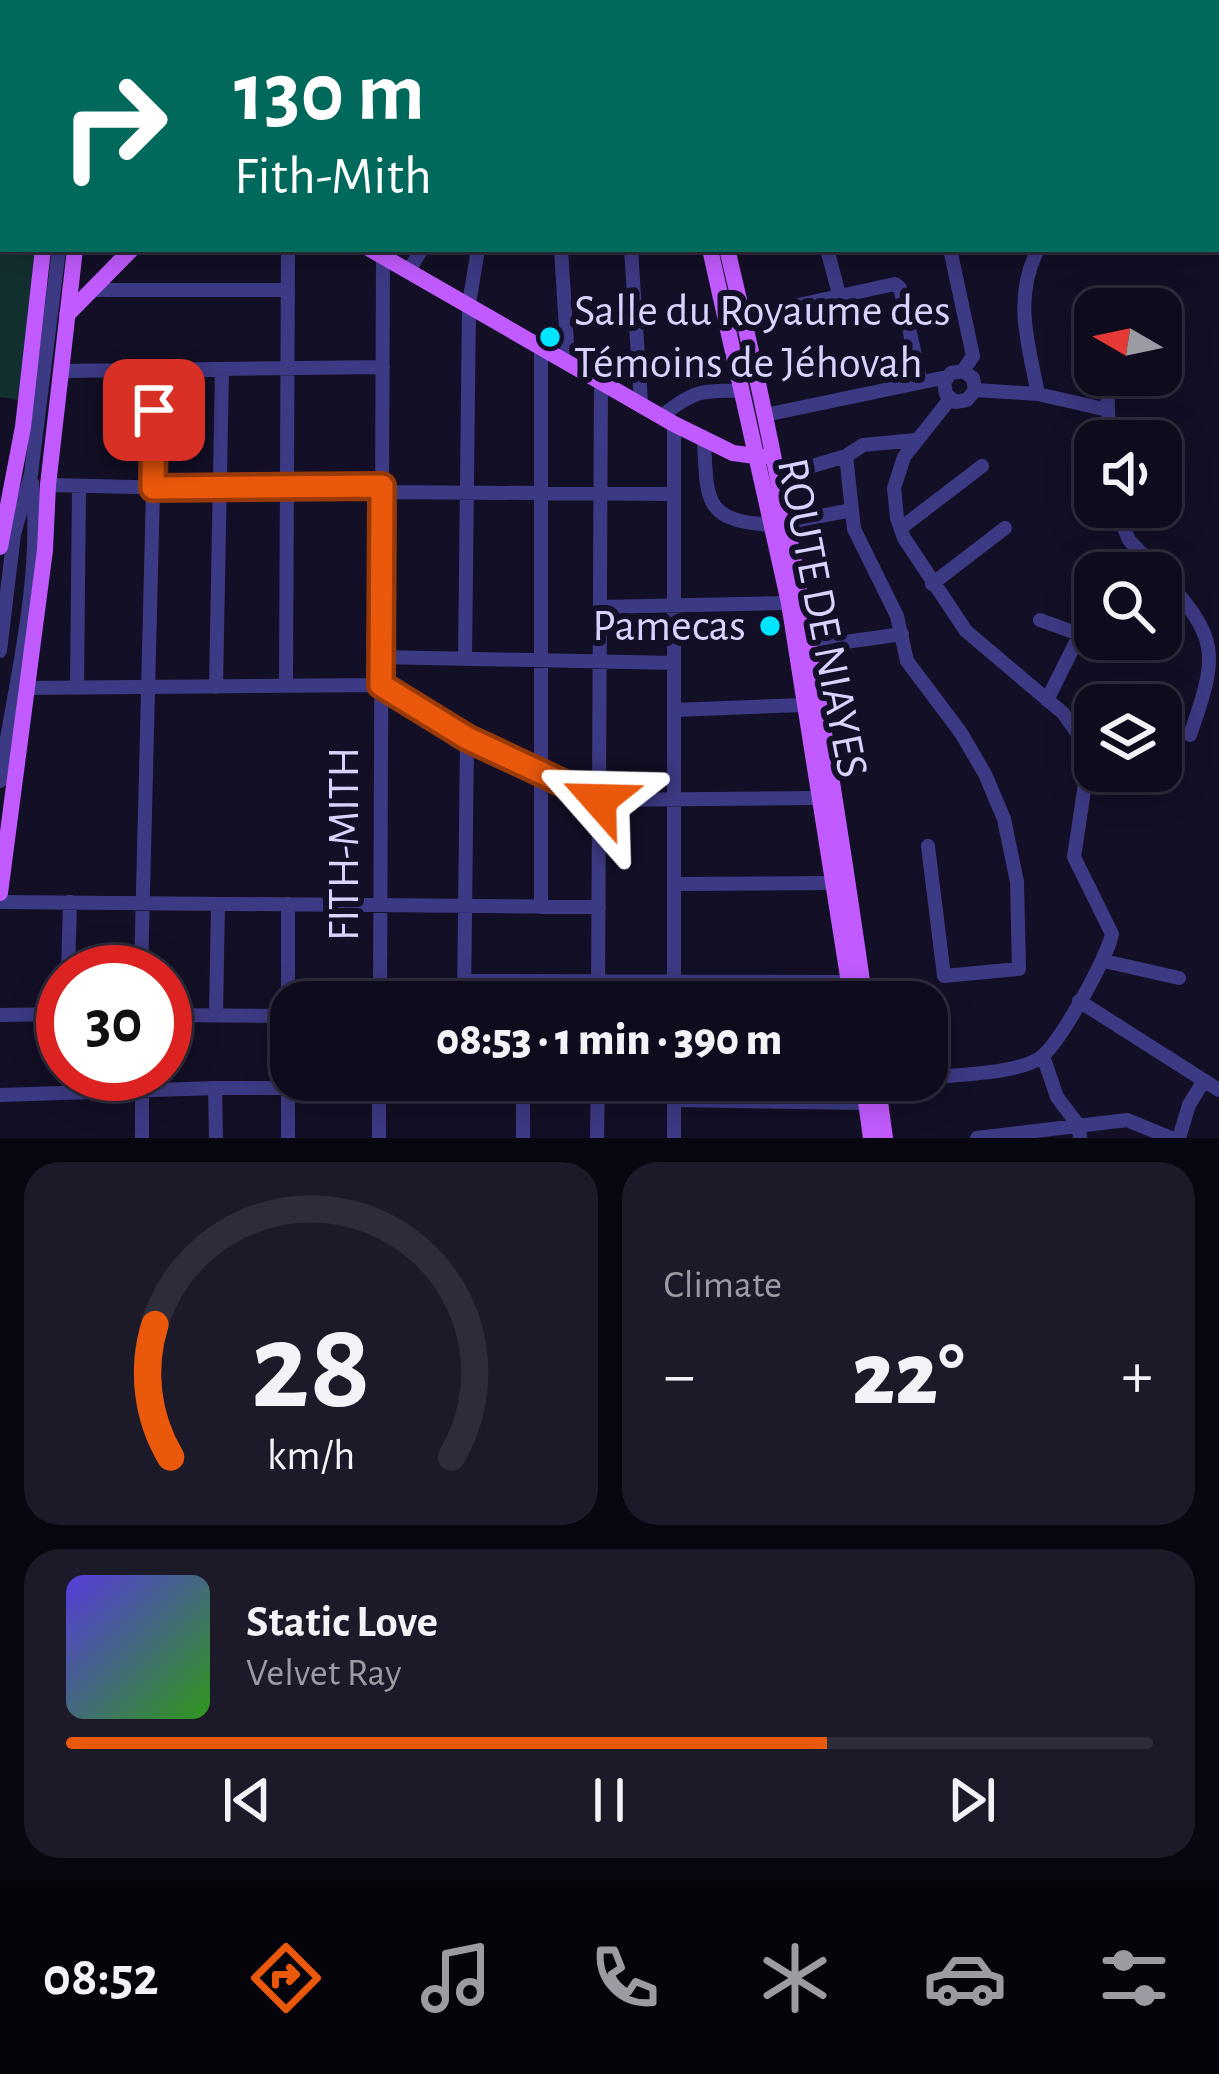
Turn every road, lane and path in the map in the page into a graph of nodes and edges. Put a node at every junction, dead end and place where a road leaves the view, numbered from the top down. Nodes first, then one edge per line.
1 (44, 252) edge
2 (58, 252) edge
3 (74, 252) edge
4 (129, 252) edge
5 (288, 252) edge
6 (377, 252) edge
7 (420, 252) edge
8 (478, 252) edge
9 (561, 252) edge
10 (632, 252) edge
11 (711, 252) edge
12 (728, 252) edge
13 (828, 252) edge
14 (951, 252) edge
15 (1036, 252) edge
16 (409, 270) junction
17 (96, 290) junction
18 (288, 290) junction
19 (840, 298) junction
20 (469, 304) junction
21 (68, 315) junction
22 (743, 316) junction
23 (541, 345) junction
24 (568, 360) junction
25 (382, 367) junction
26 (290, 368) junction
27 (222, 369) junction
28 (61, 371) junction
29 (156, 371) junction
30 (963, 371) junction
31 (947, 377) junction
32 (602, 379) junction
33 (921, 382) junction
34 (975, 390) junction
35 (740, 391) junction
36 (1038, 394) junction
37 (1108, 396) edge
38 (950, 399) junction
39 (641, 403) junction
40 (1108, 410) junction
41 (765, 415) junction
42 (668, 420) junction
43 (1108, 420) edge
44 (704, 440) junction
45 (915, 440) junction
46 (846, 456) junction
47 (770, 463) junction
48 (982, 466) dead end
49 (15, 479) edge
50 (47, 485) junction
51 (79, 488) junction
52 (153, 488) junction
53 (289, 488) junction
54 (222, 489) junction
55 (382, 489) junction
56 (465, 493) junction
57 (542, 493) junction
58 (601, 494) junction
59 (674, 494) junction
60 (852, 510) junction
61 (781, 524) junction
62 (901, 528) junction
63 (1005, 528) dead end
64 (0, 547) edge
65 (932, 584) junction
66 (1182, 596) edge
67 (789, 603) junction
68 (600, 607) junction
69 (674, 607) junction
70 (1040, 620) dead end
71 (902, 634) junction
72 (1074, 634) edge
73 (1074, 644) edge
74 (811, 647) junction
75 (0, 651) edge
76 (381, 657) junction
77 (465, 659) junction
78 (542, 660) junction
79 (600, 662) junction
80 (674, 663) junction
81 (381, 685) junction
82 (286, 686) junction
83 (76, 687) junction
84 (216, 687) junction
85 (24, 688) junction
86 (147, 688) junction
87 (1047, 700) junction
88 (803, 705) junction
89 (674, 710) junction
90 (1074, 727) edge
91 (1190, 735) dead end
92 (467, 738) junction
93 (540, 772) junction
94 (0, 781) edge
95 (1084, 792) edge
96 (674, 798) junction
97 (820, 798) junction
98 (599, 800) junction
99 (928, 846) dead end
100 (833, 883) junction
101 (674, 884) junction
102 (0, 898) edge
103 (70, 902) junction
104 (141, 903) junction
105 (218, 904) junction
106 (288, 904) junction
107 (380, 905) junction
108 (465, 906) junction
109 (542, 907) junction
110 (598, 907) junction
111 (69, 945) edge
112 (141, 945) edge
113 (1104, 961) junction
114 (1179, 978) dead end
115 (288, 981) edge
116 (380, 981) edge
117 (464, 981) edge
118 (598, 981) edge
119 (674, 981) edge
120 (849, 981) edge
121 (862, 981) edge
122 (1079, 1001) junction
123 (36, 1014) edge
124 (0, 1015) edge
125 (192, 1016) edge
126 (217, 1016) junction
127 (270, 1016) edge
128 (1043, 1056) junction
129 (948, 1075) edge
130 (1214, 1085) edge
131 (215, 1088) junction
132 (270, 1088) edge
133 (192, 1089) edge
134 (36, 1094) edge
135 (0, 1095) edge
136 (142, 1101) edge
137 (289, 1101) edge
138 (379, 1101) edge
139 (524, 1101) edge
140 (598, 1101) edge
141 (674, 1101) edge
142 (765, 1101) edge
143 (877, 1101) edge
144 (773, 1102) joint
145 (866, 1103) joint
146 (1079, 1132) edge
147 (999, 1136) edge
148 (142, 1138) edge
149 (215, 1138) edge
150 (288, 1138) edge
151 (379, 1138) edge
152 (523, 1138) edge
153 (597, 1138) edge
154 (674, 1138) edge
155 (871, 1138) edge
156 (885, 1138) edge
157 (977, 1138) edge
158 (1175, 1138) edge

1 - 49 main road
2 - 49 street
3 - 21 main road
4 - 17 main road
5 - 18 street
6 - 16 main road
6 - 25 street, FITH-MITH
7 - 16 street
8 - 20 street
9 - 24 street
10 - 39 street
11 - 35 main road, ROUTE DE NIAYES
12 - 22 main road, ROUTE DE NIAYES
13 - 19 street
14 - 30 street
15 - 36 street
16 - 20 main road
17 - 18 street
17 - 21 main road
18 - 26 street
19 - 22 street
19 - 33 street
20 - 23 main road
20 - 56 street
21 - 28 main road
22 - 41 main road, ROUTE DE NIAYES
23 - 24 main road
23 - 57 street
24 - 32 main road
25 - 26 street
25 - 55 street, FITH-MITH
26 - 27 street
26 - 53 street
27 - 29 street
27 - 54 street
28 - 29 street
28 - 50 main road
29 - 52 street
30 - 31 street
30 - 34 street
31 - 33 street
31 - 38 street
32 - 39 main road
32 - 58 street
33 - 41 street
34 - 36 street
34 - 38 street
35 - 42 street
35 - 47 main road, ROUTE DE NIAYES
36 - 40 street
37 - 40 street
38 - 45 street
39 - 42 main road
40 - 43 street
41 - 47 main road, ROUTE DE NIAYES
42 - 44 main road
42 - 59 street
44 - 47 main road
44 - 61 street
45 - 46 street
45 - 62 street
46 - 47 street
46 - 60 street
47 - 61 main road, ROUTE DE NIAYES
47 - 61 main road, ROUTE DE NIAYES
48 - 62 street
49 - 64 main road
49 - 75 street
49 - 94 street
50 - 51 street
50 - 85 main road
51 - 52 street
51 - 83 street
52 - 54 street
52 - 86 street
53 - 54 street
53 - 55 street
53 - 82 street
54 - 84 street
55 - 56 street
55 - 76 street, FITH-MITH
56 - 57 street
56 - 77 street
57 - 58 street
57 - 78 street
58 - 59 street
58 - 68 street
59 - 69 street
60 - 61 street
60 - 71 street
61 - 67 main road, ROUTE DE NIAYES
61 - 74 main road, ROUTE DE NIAYES
62 - 65 street
63 - 65 street
65 - 87 street
66 - 91 street
67 - 69 street
67 - 88 main road, ROUTE DE NIAYES
68 - 69 street
68 - 79 street
69 - 80 street
70 - 72 street
71 - 74 street
71 - 99 street
73 - 87 street
74 - 121 main road, ROUTE DE NIAYES
76 - 77 street
76 - 81 street, FITH-MITH
77 - 78 street
78 - 79 street
78 - 93 street
79 - 80 street
79 - 98 street
80 - 89 street
81 - 82 street
81 - 92 street
81 - 107 street, FITH-MITH
82 - 84 street
83 - 85 street
83 - 86 street
84 - 86 street
85 - 102 main road
86 - 104 street
87 - 90 street
88 - 89 street
88 - 97 main road, ROUTE DE NIAYES
89 - 96 street
92 - 93 street
92 - 108 street
93 - 98 street
93 - 109 street
95 - 113 street
96 - 97 street
96 - 98 street
96 - 101 street
97 - 100 main road, ROUTE DE NIAYES
98 - 110 street
100 - 101 street
100 - 120 main road, ROUTE DE NIAYES
101 - 119 street
102 - 103 street
103 - 104 street
103 - 111 street
104 - 105 street
104 - 112 street
105 - 106 street
105 - 126 street
106 - 107 street
106 - 115 street
107 - 108 street
107 - 116 street, FITH-MITH
108 - 109 street
108 - 117 street
109 - 110 street
110 - 118 street
113 - 114 street
113 - 122 street
122 - 128 street
122 - 130 street
123 - 124 street
125 - 126 street
126 - 127 street
128 - 129 street
128 - 146 street
130 - 158 street
131 - 132 street
131 - 133 street
131 - 149 street
134 - 135 street
136 - 148 street
137 - 150 street
138 - 151 street
139 - 152 street
140 - 153 street
141 - 154 street
142 - 144 street
143 - 156 main road
144 - 145 street
145 - 155 main road
146 - 147 street
146 - 158 street
147 - 157 street

